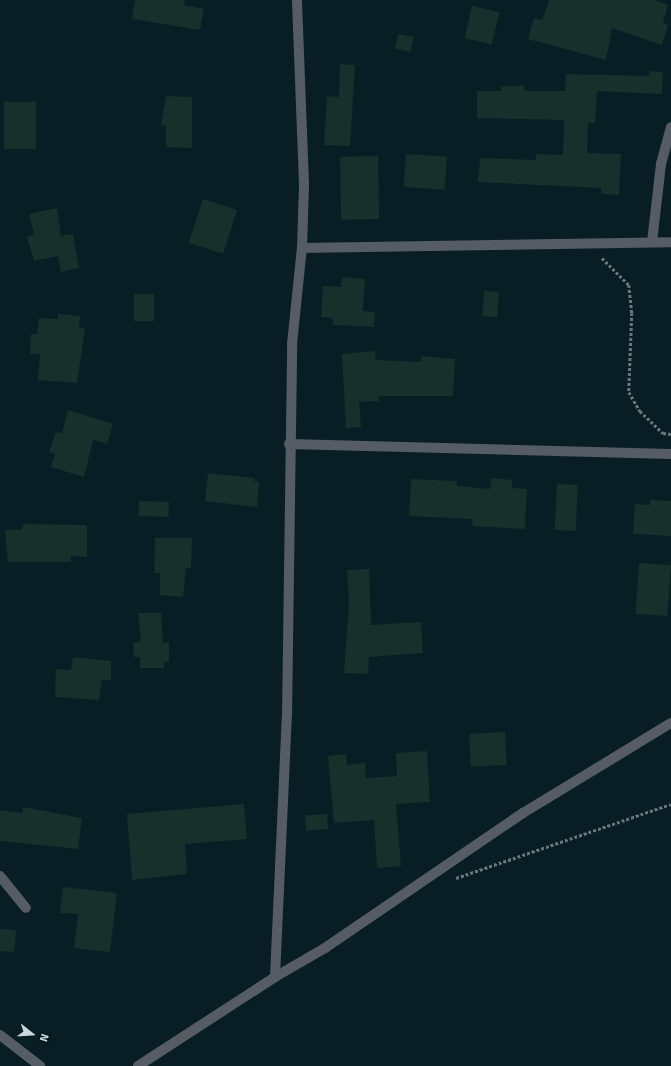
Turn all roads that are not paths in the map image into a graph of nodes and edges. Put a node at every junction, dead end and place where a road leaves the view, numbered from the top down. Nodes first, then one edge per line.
1 (297, 0) edge
2 (671, 127) edge
3 (652, 242) junction
4 (671, 242) edge
5 (302, 248) junction
6 (290, 444) junction
7 (671, 454) edge
8 (671, 723) edge
9 (0, 876) edge
10 (26, 908) dead end
11 (275, 977) junction
12 (0, 1035) edge
13 (40, 1066) edge
14 (138, 1066) edge

1 - 5 street
2 - 3 street
3 - 4 street
3 - 5 street
5 - 6 street
6 - 7 street
6 - 11 street
8 - 11 street
9 - 10 street
11 - 14 street
12 - 13 street

